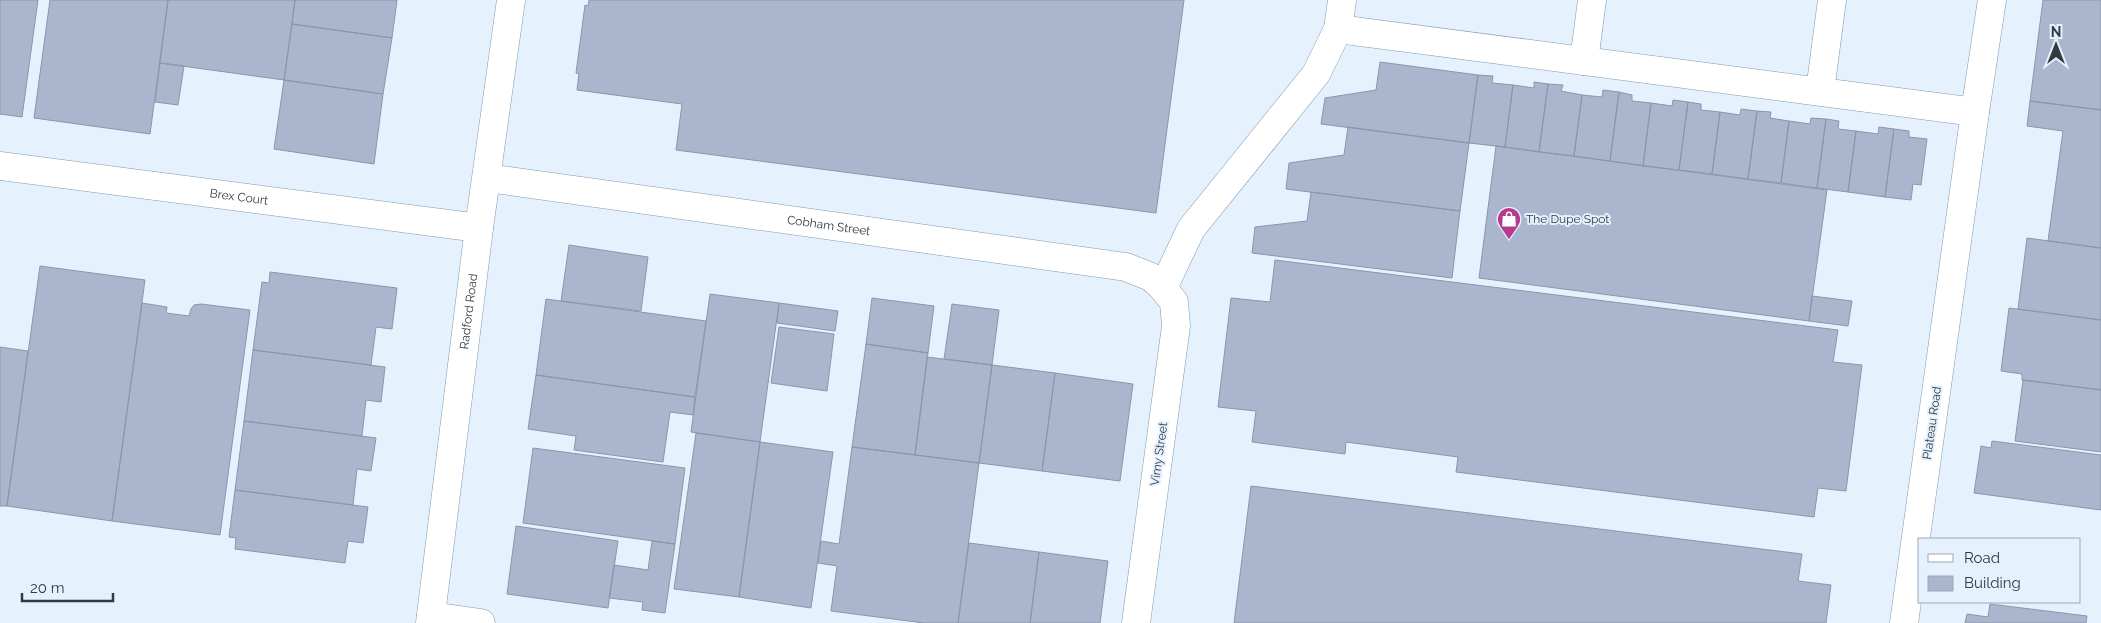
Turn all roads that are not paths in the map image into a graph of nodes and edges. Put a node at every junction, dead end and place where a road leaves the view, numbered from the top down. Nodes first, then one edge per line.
1 (511, 0) edge
2 (1342, 0) edge
3 (1592, 0) edge
4 (1832, 0) edge
5 (1992, 0) edge
6 (1338, 29) junction
7 (1584, 61) junction
8 (1820, 92) junction
9 (1975, 112) junction
10 (0, 166) edge
11 (488, 178) junction
12 (480, 228) junction
13 (1163, 288) junction
14 (431, 620) edge
15 (482, 623) edge
16 (1136, 623) edge
17 (1904, 623) edge

1 - 11 street, Radford Road
2 - 6 street
3 - 7 street
4 - 8 street
5 - 9 street, Plateau Road
6 - 7 street
6 - 13 street
7 - 8 street
8 - 9 street
9 - 17 street, Plateau Road
10 - 12 street, Brex Court
11 - 12 street, Radford Road
11 - 13 street, Cobham Street
12 - 14 street, Radford Road
13 - 16 street, Vimy Street
14 - 15 street

